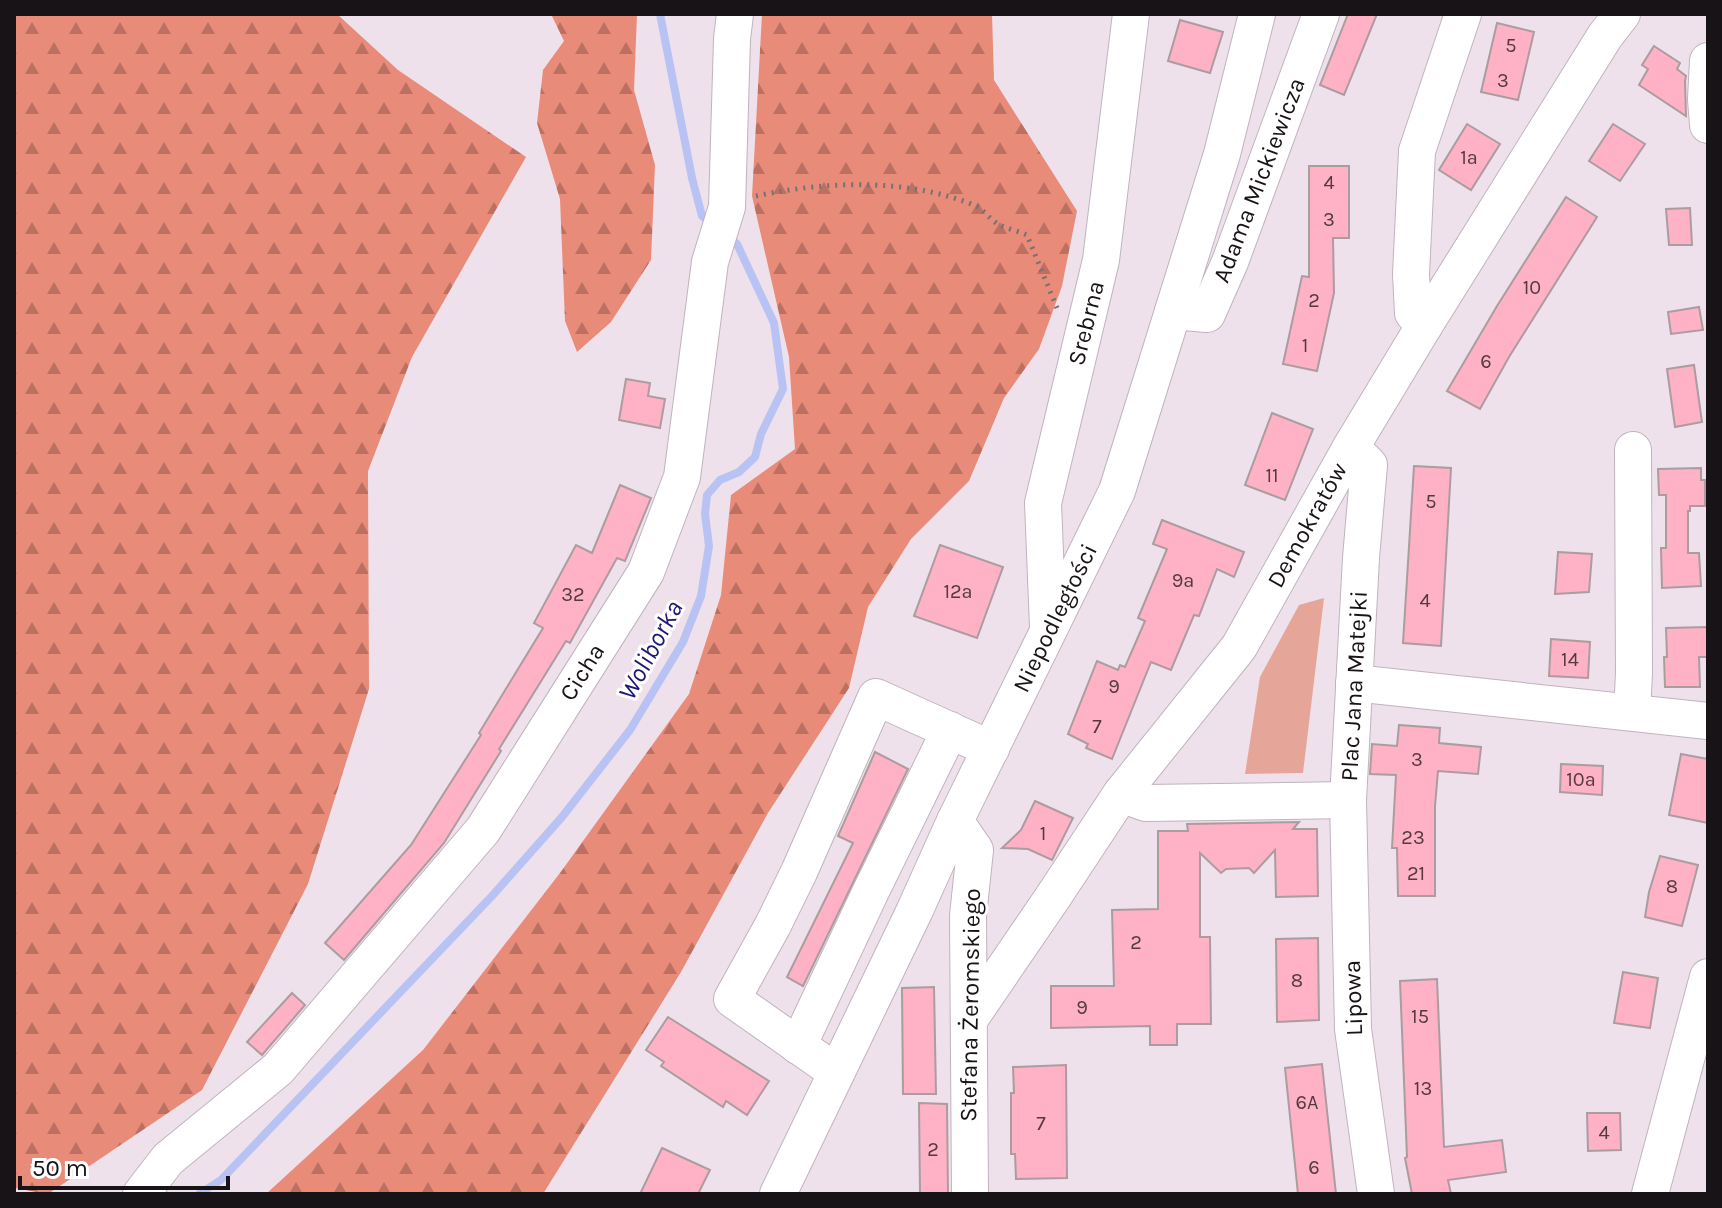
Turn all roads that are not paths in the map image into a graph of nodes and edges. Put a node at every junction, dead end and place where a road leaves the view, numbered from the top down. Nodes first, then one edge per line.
1 (735, 14) edge
2 (1131, 14) edge
3 (1257, 14) edge
4 (1321, 14) edge
5 (1463, 14) edge
6 (1622, 14) edge
7 (1708, 61) edge
8 (1708, 125) edge
9 (1173, 311) junction
10 (1424, 326) junction
11 (1351, 447) junction
12 (1633, 450) dead end
13 (1049, 630) junction
14 (1354, 683) junction
15 (1632, 712) junction
16 (1708, 721) edge
17 (950, 730) junction
18 (991, 749) junction
19 (1121, 794) junction
20 (1348, 800) junction
21 (955, 821) junction
22 (871, 891) junction
23 (914, 912) junction
24 (1708, 977) edge
25 (969, 1020) junction
26 (798, 1046) junction
27 (836, 1072) junction
28 (141, 1194) edge
29 (778, 1194) edge
30 (970, 1194) edge
31 (1376, 1194) edge
32 (1650, 1194) edge

1 - 28 street, Cicha
2 - 13 street, Srebrna
3 - 9 street, Niepodległości
4 - 9 street, Adama Mickiewicza
5 - 10 street
6 - 10 street, Demokratów
7 - 8 street
9 - 13 street, Niepodległości
10 - 11 street, Demokratów
11 - 14 street, Plac Jana Matejki
11 - 19 street, Demokratów
12 - 15 street
13 - 18 street, Niepodległości
14 - 15 street
14 - 20 street, Plac Jana Matejki
15 - 16 street
17 - 18 street
17 - 22 street
17 - 26 street
18 - 21 street, Niepodległości
19 - 20 street, Plac Jana Matejki
19 - 25 street, Demokratów
20 - 31 street, Lipowa
21 - 23 street, Niepodległości
21 - 25 street, Stefana Żeromskiego
22 - 23 street
22 - 26 street
23 - 27 street, Niepodległości
24 - 32 street
25 - 30 street, Stefana Żeromskiego
26 - 27 street
27 - 29 street, Niepodległości

